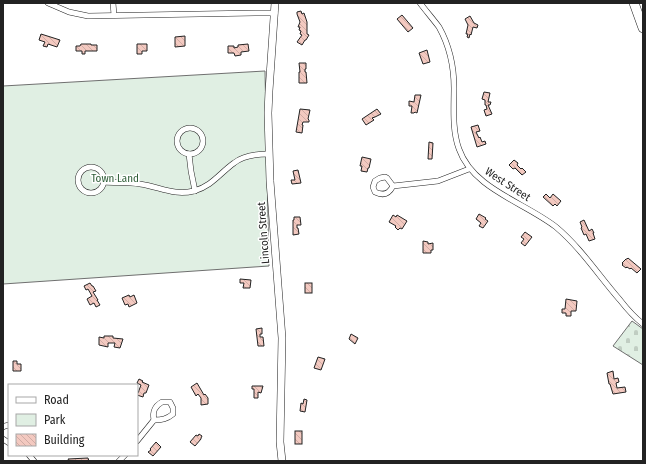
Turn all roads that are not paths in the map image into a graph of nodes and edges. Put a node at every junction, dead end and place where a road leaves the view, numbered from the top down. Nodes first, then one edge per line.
1 (48, 3) edge
2 (113, 3) edge
3 (275, 3) edge
4 (420, 3) edge
5 (634, 3) edge
6 (275, 13) junction
7 (114, 15) junction
8 (643, 28) edge
9 (189, 154) junction
10 (269, 154) junction
11 (469, 169) junction
12 (104, 182) junction
13 (393, 186) dead end
14 (195, 190) junction
15 (643, 324) edge
16 (154, 420) junction
17 (138, 440) edge
18 (282, 461) edge

1 - 7 street
2 - 7 street
3 - 6 main road, Lincoln Street
4 - 11 street, West Street
5 - 8 highway
6 - 7 street
6 - 10 main road, Lincoln Street
9 - 9 street
9 - 14 street
10 - 14 street
10 - 18 main road, Lincoln Street
11 - 13 street
11 - 15 street, West Street
12 - 12 street
12 - 14 street
16 - 16 street
16 - 17 street

